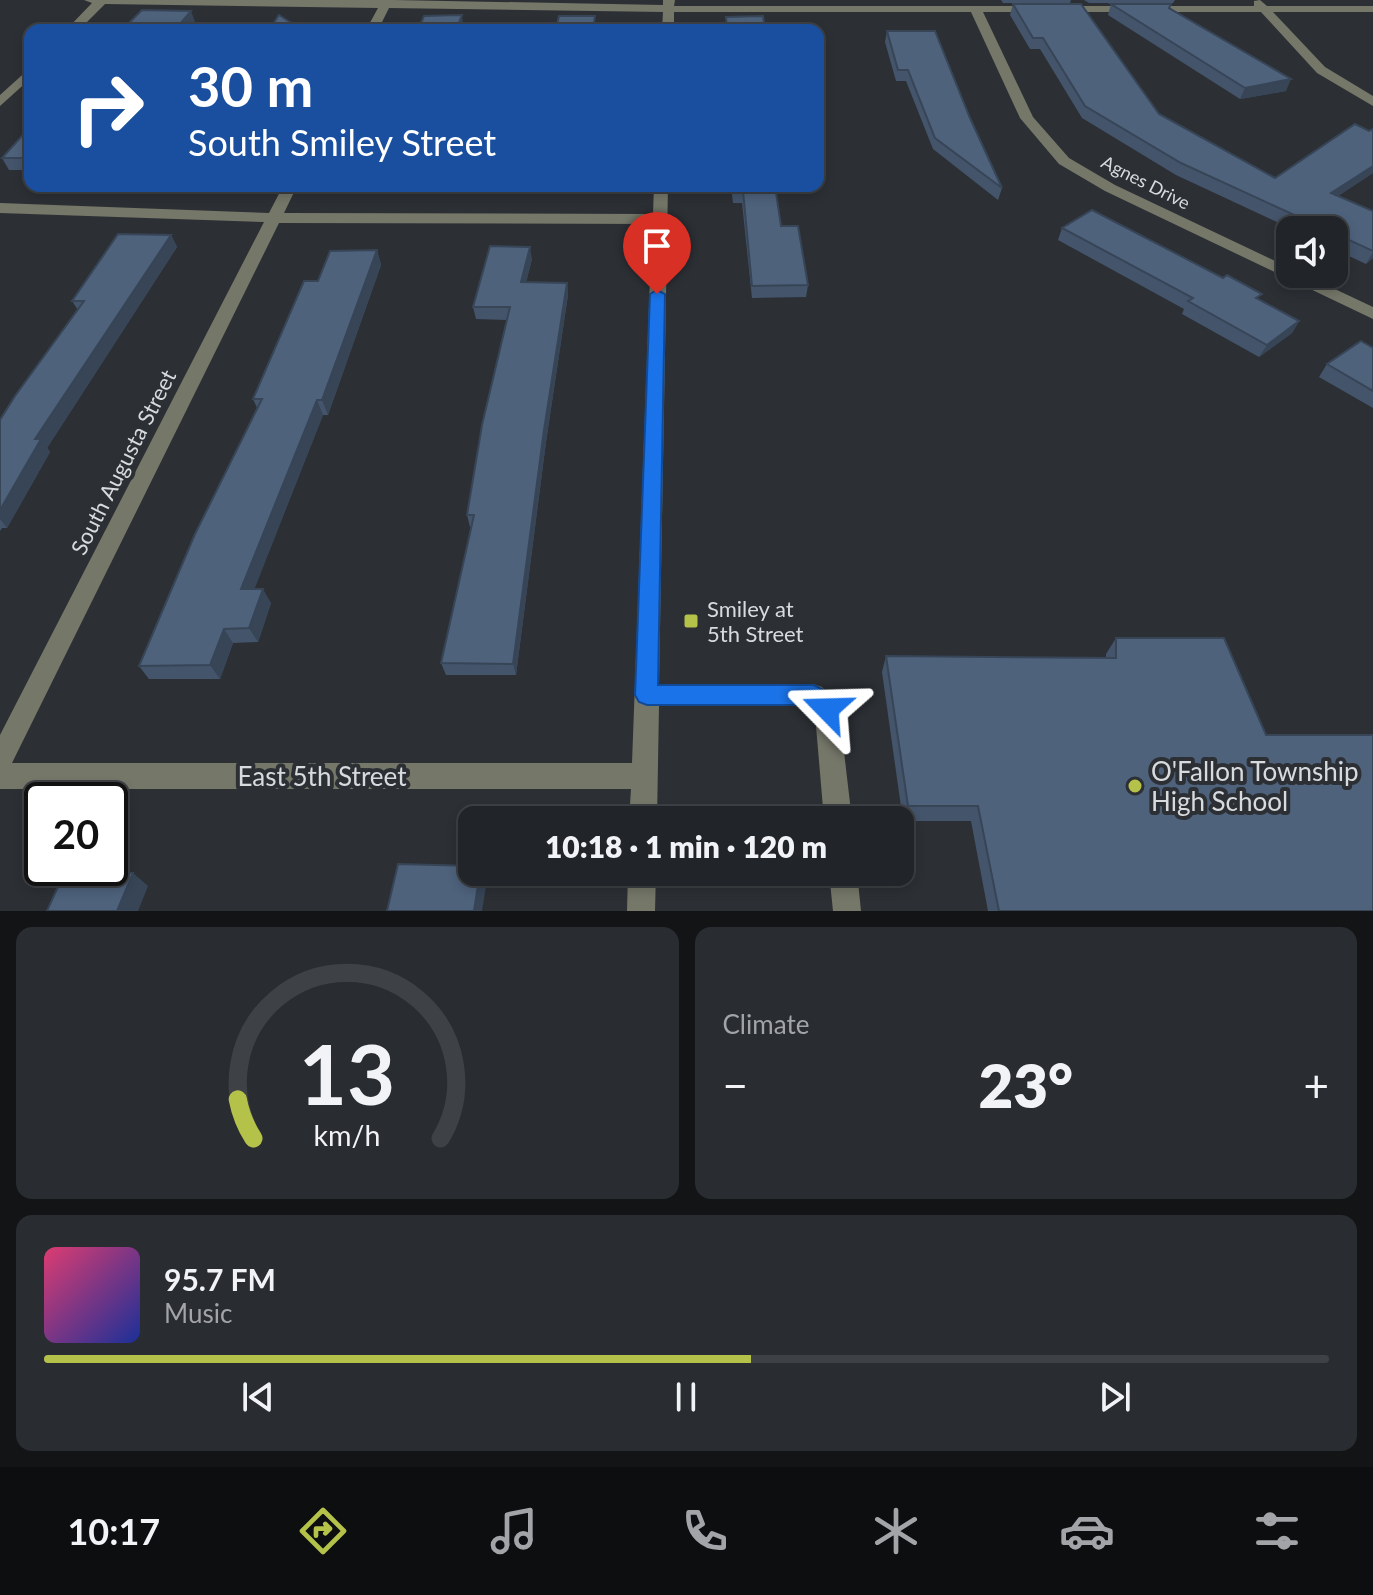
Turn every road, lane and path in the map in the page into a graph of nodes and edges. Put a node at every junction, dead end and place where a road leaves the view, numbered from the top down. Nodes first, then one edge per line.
1 (90, 0) edge
2 (102, 0) edge
3 (386, 3) edge
4 (669, 4) edge
5 (1259, 4) edge
6 (975, 8) junction
7 (1373, 9) edge
8 (78, 24) edge
9 (375, 24) edge
10 (668, 24) edge
11 (24, 78) edge
12 (0, 102) edge
13 (1373, 102) edge
14 (287, 192) edge
15 (661, 192) edge
16 (0, 208) edge
17 (274, 218) junction
18 (659, 219) junction
19 (1373, 314) edge
20 (647, 695) junction
21 (0, 761) edge
22 (0, 776) edge
23 (645, 776) junction
24 (644, 806) edge
25 (837, 806) edge
26 (642, 886) edge
27 (844, 886) edge
28 (641, 911) edge
29 (847, 911) edge

1 - 2 street
2 - 3 street
2 - 8 street
3 - 4 street
3 - 9 street
4 - 6 street
4 - 10 street
5 - 6 street
5 - 7 street
5 - 13 street
6 - 19 street, Agnes Drive
11 - 12 street
14 - 17 street, South Augusta Street
15 - 18 street
16 - 17 street
17 - 18 street
17 - 21 street, South Augusta Street
18 - 20 street
20 - 23 street
20 - 25 street
22 - 23 street, East 5th Street
23 - 24 street
26 - 28 street
27 - 29 street

